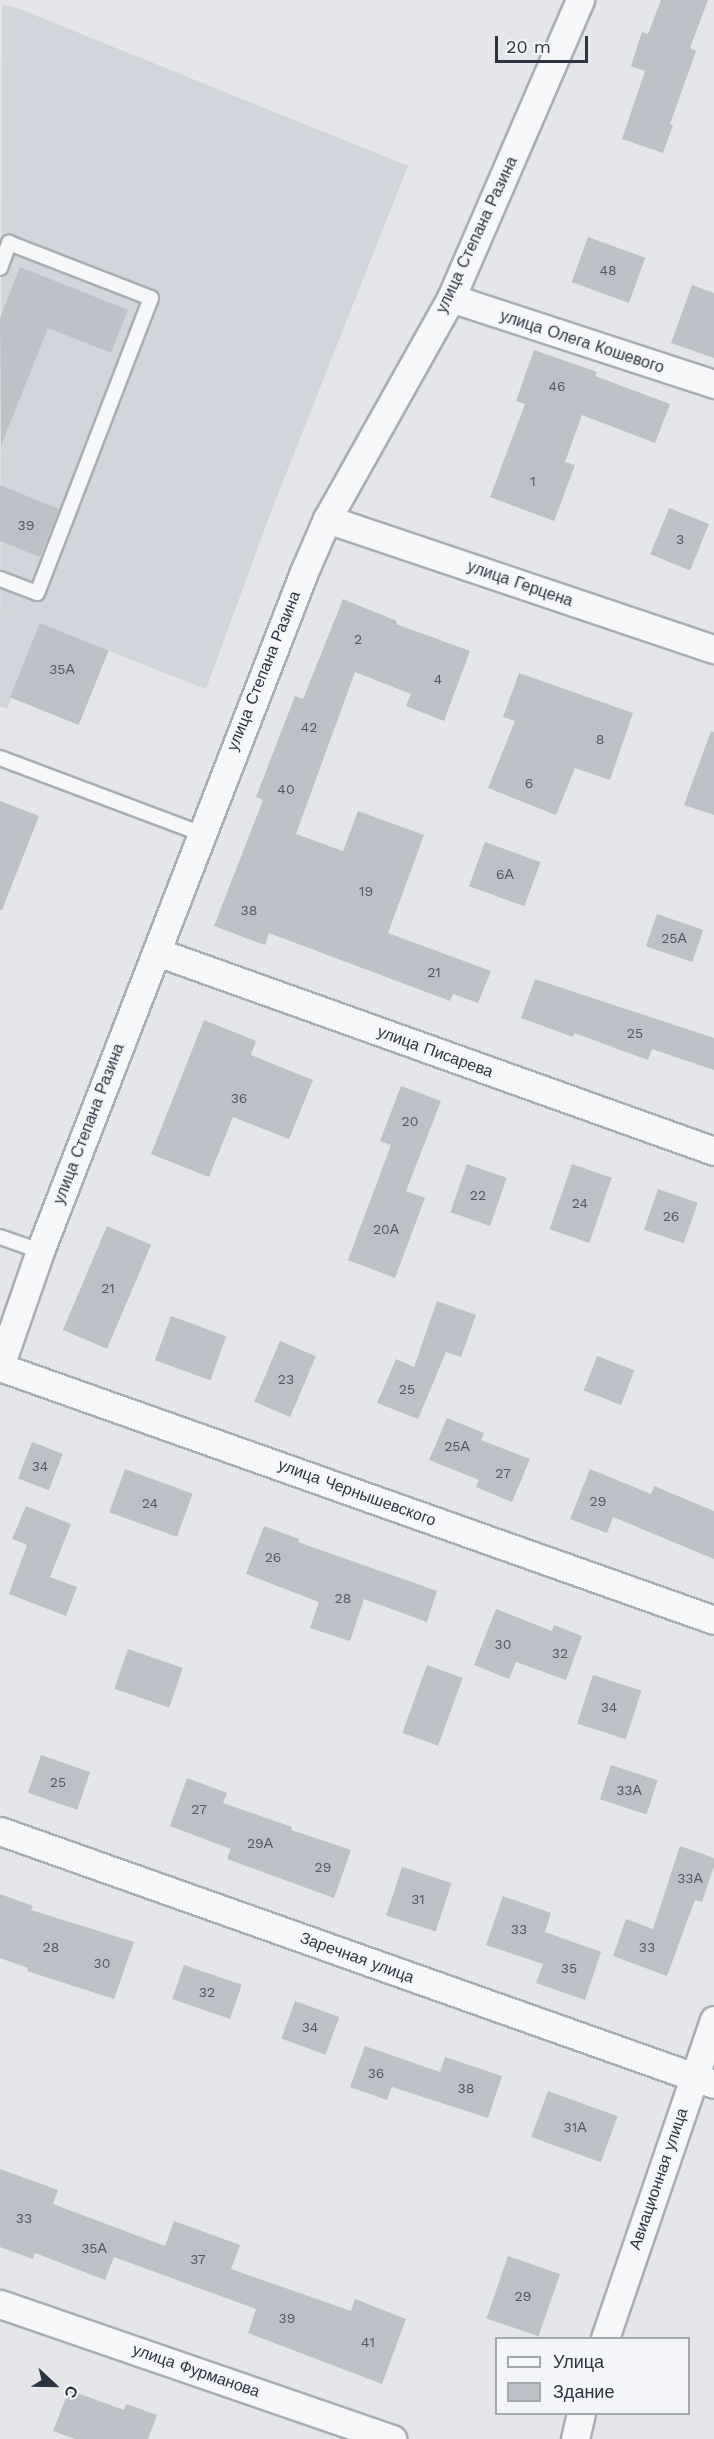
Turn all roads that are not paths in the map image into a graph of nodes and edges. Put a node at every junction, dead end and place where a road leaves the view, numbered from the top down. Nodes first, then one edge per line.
1 (580, 0) edge
2 (0, 268) edge
3 (451, 298) junction
4 (714, 384) edge
5 (327, 519) junction
6 (0, 579) edge
7 (714, 649) edge
8 (0, 758) edge
9 (200, 833) junction
10 (156, 952) junction
11 (714, 1151) edge
12 (0, 1237) edge
13 (40, 1251) junction
14 (0, 1366) edge
15 (714, 1620) edge
16 (0, 1831) edge
17 (714, 2020) edge
18 (704, 2081) edge
19 (0, 2304) edge
20 (605, 2337) edge
21 (581, 2415) edge
22 (392, 2439) edge
23 (575, 2439) edge

1 - 3 street, улица Степана Разина
2 - 6 lane
3 - 4 street, улица Олега Кошевого
3 - 5 street, улица Степана Разина
5 - 7 street, улица Герцена
5 - 9 street, улица Степана Разина
8 - 9 lane
9 - 10 street, улица Степана Разина
10 - 11 street, улица Писарева
10 - 13 street, улица Степана Разина
12 - 13 lane
13 - 14 street, улица Степана Разина
14 - 15 street, улица Чернышевского
16 - 18 street, Заречная улица
17 - 18 street, Авиационная улица
18 - 20 street, Авиационная улица
19 - 22 street, улица Фурманова
21 - 23 street

